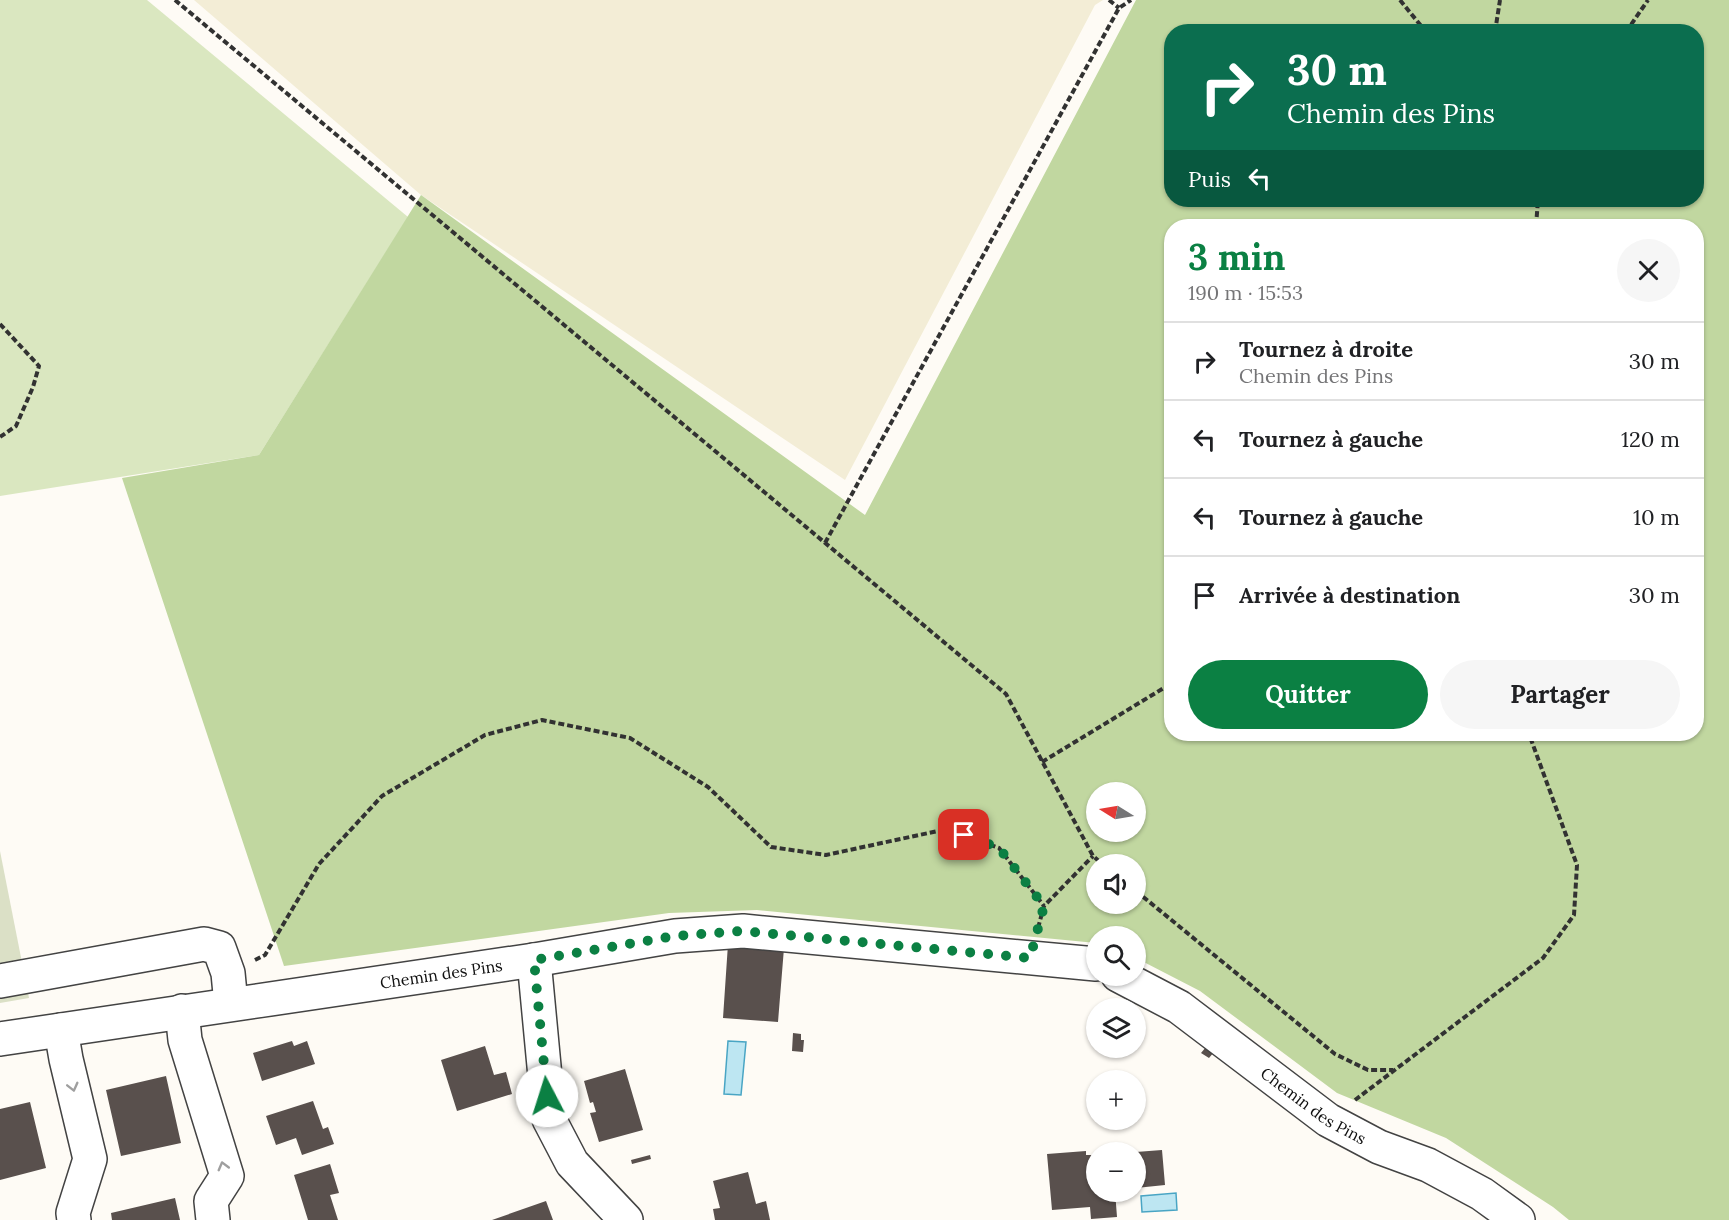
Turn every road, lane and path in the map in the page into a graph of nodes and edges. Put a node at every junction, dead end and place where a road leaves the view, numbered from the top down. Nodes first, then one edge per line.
1 (175, 0) edge
2 (1109, 0) edge
3 (1131, 0) edge
4 (1400, 0) edge
5 (1500, 0) edge
6 (1648, 0) edge
7 (1119, 8) junction
8 (1420, 24) edge
9 (1497, 24) edge
10 (1632, 24) edge
11 (0, 324) edge
12 (0, 437) edge
13 (825, 543) junction
14 (1164, 688) edge
15 (1532, 741) edge
16 (1042, 762) junction
17 (1091, 854) edge
18 (1086, 862) edge
19 (1146, 899) edge
20 (1044, 906) junction
21 (1030, 958) junction
22 (534, 960) junction
23 (1086, 963) edge
24 (0, 981) edge
25 (1139, 986) edge
26 (230, 989) junction
27 (182, 1011) junction
28 (61, 1030) junction
29 (0, 1039) edge
30 (1394, 1070) junction
31 (1328, 1120) junction
32 (74, 1220) edge
33 (213, 1220) edge
34 (626, 1220) edge
35 (1518, 1220) edge

1 - 13 path
2 - 7 path
3 - 7 path
4 - 8 path
5 - 9 path
6 - 10 path
7 - 13 path
11 - 12 path
13 - 16 path
14 - 16 path
15 - 30 path
16 - 17 path
18 - 20 path
19 - 30 path
20 - 21 path
20 - 26 path
21 - 22 street, Chemin des Pins
21 - 23 street, Chemin des Pins
22 - 26 street, Chemin des Pins
22 - 34 street
24 - 26 street
25 - 31 street, Chemin des Pins
26 - 27 street, Chemin des Pins
27 - 28 street, Chemin des Pins
33 -> 27 street
28 - 29 street, Chemin des Pins
28 -> 32 street
30 - 31 path
31 - 35 street, Chemin des Pins

